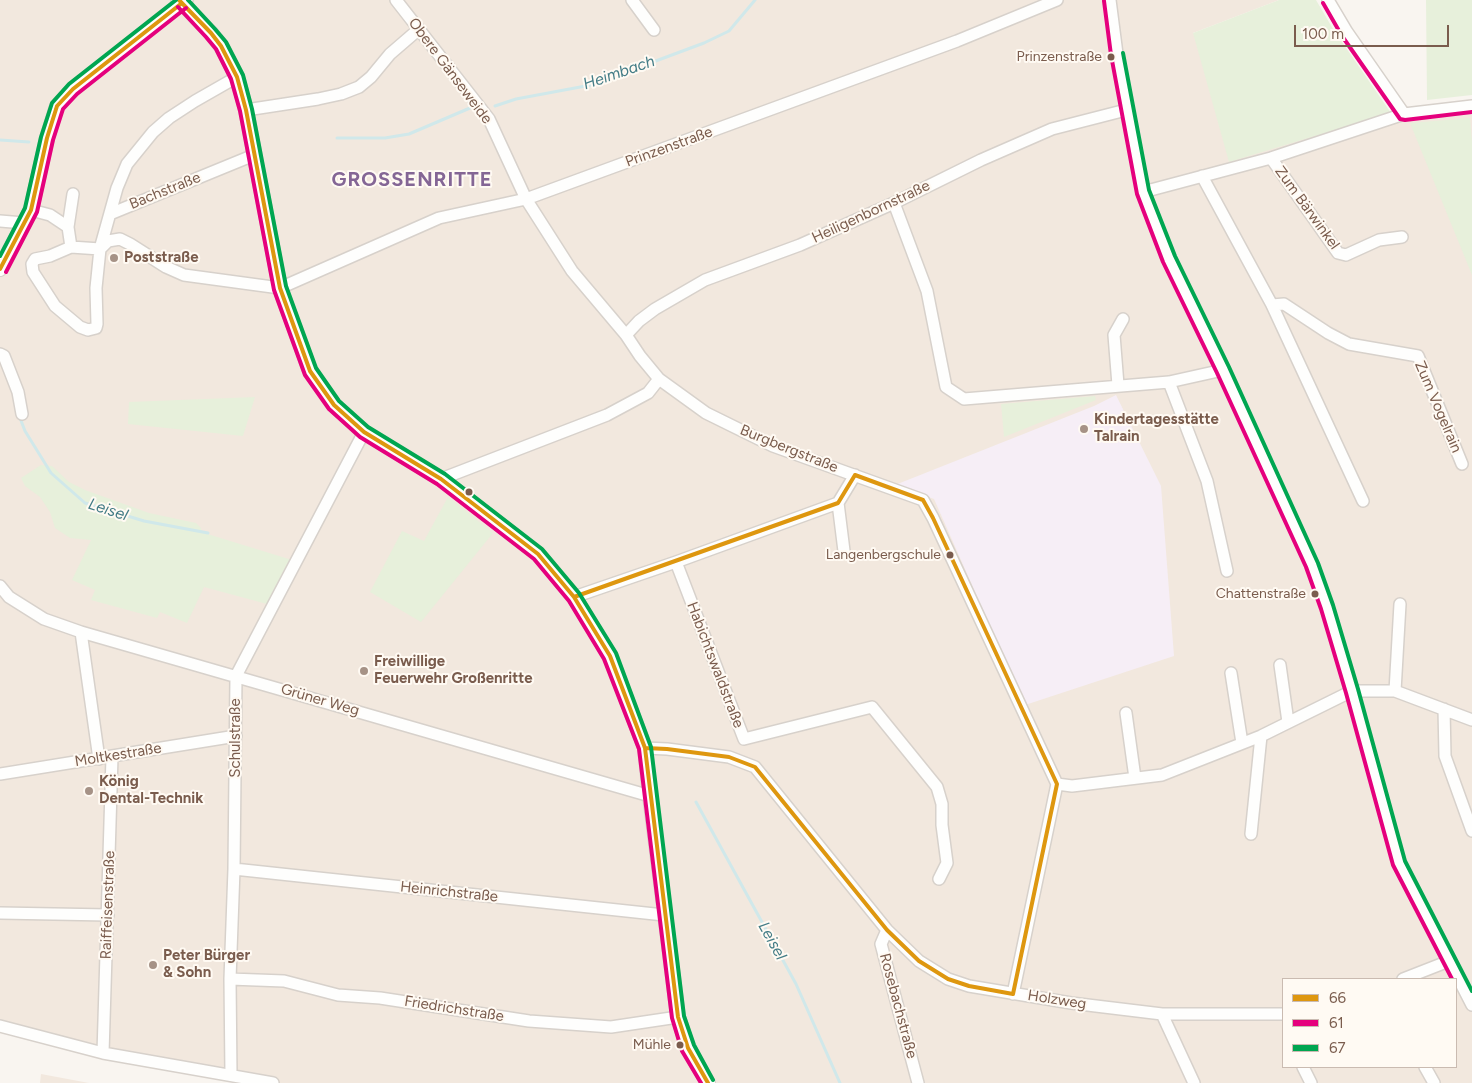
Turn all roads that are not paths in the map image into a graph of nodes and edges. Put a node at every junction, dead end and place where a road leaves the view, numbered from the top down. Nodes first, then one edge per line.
1 (396, 0) edge
2 (632, 0) edge
3 (1057, 0) edge
4 (1110, 0) edge
5 (1328, 0) edge
6 (182, 1) edge
7 (419, 28) junction
8 (654, 30) dead end
9 (237, 77) junction
10 (1472, 106) edge
11 (246, 110) junction
12 (1126, 110) junction
13 (1404, 114) junction
14 (254, 156) junction
15 (1271, 158) junction
16 (1202, 176) junction
17 (1143, 192) junction
18 (73, 194) dead end
19 (526, 199) junction
20 (894, 203) junction
21 (31, 210) junction
22 (110, 214) junction
23 (0, 221) edge
24 (24, 223) junction
25 (68, 227) junction
26 (1402, 237) dead end
27 (71, 247) junction
28 (100, 249) junction
29 (0, 269) edge
30 (280, 288) junction
31 (1272, 305) junction
32 (1123, 318) dead end
33 (626, 335) junction
34 (0, 354) edge
35 (1223, 370) junction
36 (660, 379) junction
37 (1169, 382) junction
38 (1118, 385) junction
39 (22, 414) dead end
40 (364, 432) junction
41 (1462, 464) dead end
42 (855, 475) junction
43 (441, 479) junction
44 (1363, 501) dead end
45 (838, 504) junction
46 (844, 550) dead end
47 (676, 562) junction
48 (1227, 571) dead end
49 (0, 586) edge
50 (574, 596) junction
51 (1400, 604) dead end
52 (81, 632) junction
53 (1280, 665) dead end
54 (1231, 673) dead end
55 (236, 676) junction
56 (1352, 691) junction
57 (1395, 691) junction
58 (1444, 709) junction
59 (1126, 713) dead end
60 (1472, 720) edge
61 (1288, 722) junction
62 (236, 736) junction
63 (1261, 736) junction
64 (744, 739) junction
65 (1242, 743) junction
66 (645, 748) junction
67 (112, 757) junction
68 (729, 757) junction
69 (99, 759) junction
70 (0, 774) edge
71 (1135, 778) junction
72 (1058, 784) junction
73 (650, 796) junction
74 (1472, 831) edge
75 (1251, 834) dead end
76 (234, 869) junction
77 (939, 879) dead end
78 (0, 914) edge
79 (108, 915) junction
80 (664, 915) junction
81 (887, 930) junction
82 (1449, 961) junction
83 (1406, 978) edge
84 (230, 979) junction
85 (1013, 994) junction
86 (1472, 1005) edge
87 (1162, 1014) junction
88 (678, 1017) junction
89 (1282, 1018) edge
90 (0, 1026) edge
91 (103, 1053) junction
92 (1304, 1068) edge
93 (1426, 1068) edge
94 (231, 1075) junction
95 (272, 1083) edge
96 (708, 1083) edge
97 (918, 1083) edge
98 (1194, 1083) edge
99 (1311, 1083) edge
100 (1434, 1083) edge

1 - 7 street, Obere Gänseweide
2 - 8 street
3 - 19 street, Prinzenstraße
4 - 12 street
5 - 13 street
6 - 9 street
6 - 21 street
7 - 11 street
7 - 19 street, Obere Gänseweide
9 - 11 street
9 - 22 street
10 - 13 street
11 - 14 street
12 - 17 street
12 - 20 street, Heiligenbornstraße
13 - 15 street, Zum Bärwinkel
14 - 22 street, Bachstraße
14 - 30 street
15 - 16 street, Zum Bärwinkel
15 - 26 street, Zum Bärwinkel
16 - 17 street, Zum Bärwinkel
16 - 31 street
17 - 35 street
18 - 25 street
19 - 30 street, Prinzenstraße
19 - 33 street, Burgbergstraße
20 - 33 street, Heiligenbornstraße
20 - 38 street
21 - 24 street
21 - 25 street
22 - 28 street, Bachstraße
23 - 24 street
24 - 29 street
25 - 27 street
27 - 28 street
27 - 28 street
28 - 30 street
30 - 40 street
31 - 41 street, Zum Vogelrain
31 - 44 street
32 - 38 street
33 - 36 street, Burgbergstraße
34 - 39 street
35 - 37 street
35 - 56 street
36 - 42 street, Burgbergstraße
36 - 43 street
37 - 38 street
37 - 48 street
40 - 43 street
40 - 55 street, Schulstraße
42 - 45 street
42 - 72 street, Burgbergstraße
43 - 50 street
45 - 46 street
45 - 47 street
47 - 50 street
47 - 64 street, Habichtswaldstraße
49 - 52 street, Grüner Weg
50 - 66 street
51 - 57 street
52 - 55 street, Grüner Weg
52 - 69 street
53 - 61 street
54 - 65 street
55 - 62 street, Schulstraße
55 - 73 street, Grüner Weg
56 - 57 street
56 - 61 street
56 - 82 street
57 - 58 street
58 - 60 street
58 - 74 street
59 - 71 street
61 - 63 street
62 - 67 street, Moltkestraße
62 - 76 street, Schulstraße
63 - 65 street
63 - 75 street
64 - 68 street
64 - 77 street, Habichtswaldstraße
65 - 71 street
66 - 68 street, Holzweg
66 - 73 street
67 - 69 street, Moltkestraße
67 - 79 street, Raiffeisenstraße
68 - 81 street, Holzweg
69 - 70 street, Moltkestraße
71 - 72 street
72 - 85 street
73 - 80 street
76 - 80 street, Heinrichstraße
76 - 84 street, Schulstraße
78 - 79 street
79 - 91 street, Raiffeisenstraße
80 - 88 street
81 - 85 street, Holzweg
81 - 97 street, Rosebachstraße
82 - 83 street
82 - 86 street
84 - 88 street, Friedrichstraße
84 - 94 street, Schulstraße
85 - 87 street, Holzweg
87 - 89 street, Holzweg
87 - 98 street
88 - 96 street
90 - 91 street
91 - 94 street
92 - 99 street
93 - 100 street
94 - 95 street

